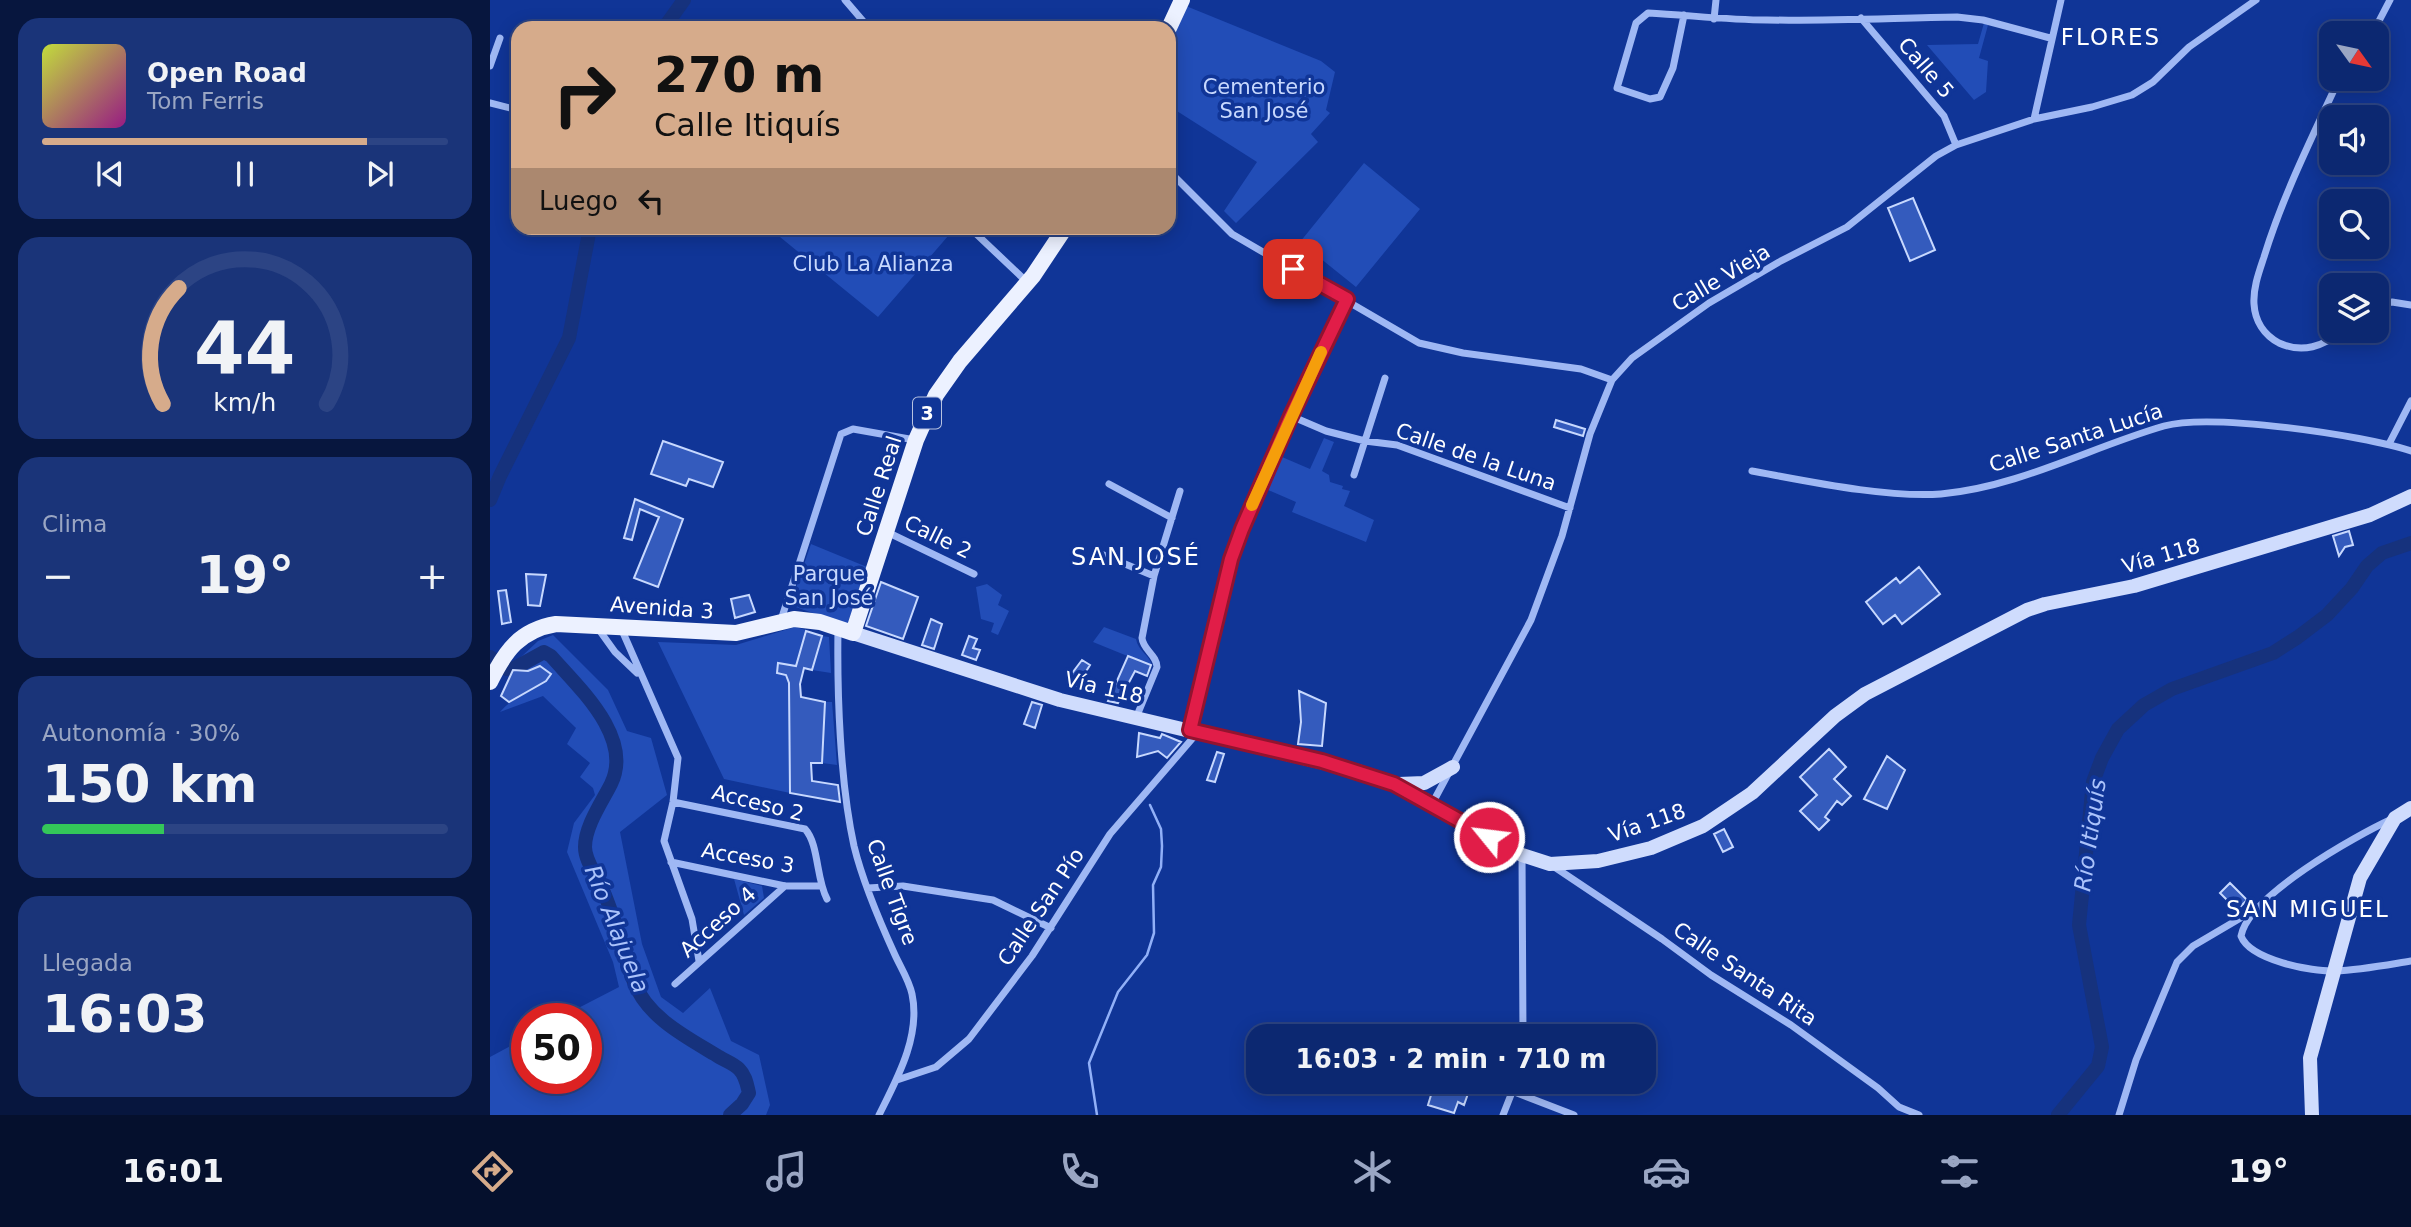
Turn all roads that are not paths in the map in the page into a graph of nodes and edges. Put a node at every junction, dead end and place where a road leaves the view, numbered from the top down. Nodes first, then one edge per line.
1 (845, 0) edge
2 (1182, 0) edge
3 (1716, 0) edge
4 (2061, 0) edge
5 (2256, 0) edge
6 (2390, 0) edge
7 (1684, 15) junction
8 (1714, 19) junction
9 (1861, 19) junction
10 (863, 21) edge
11 (1172, 21) edge
12 (2379, 21) edge
13 (500, 38) dead end
14 (2050, 38) junction
15 (490, 66) edge
16 (2333, 91) edge
17 (490, 103) edge
18 (511, 108) edge
19 (2034, 120) junction
20 (1956, 145) junction
21 (1176, 179) edge
22 (977, 235) edge
23 (1060, 235) edge
24 (1028, 283) junction
25 (1347, 299) junction
26 (2389, 303) edge
27 (2411, 305) edge
28 (2323, 343) edge
29 (1385, 378) dead end
30 (1612, 380) junction
31 (2411, 401) edge
32 (1291, 416) junction
33 (916, 440) junction
34 (1364, 441) junction
35 (2389, 444) junction
36 (2411, 451) edge
37 (1752, 471) dead end
38 (1354, 475) dead end
39 (1109, 484) dead end
40 (1181, 491) dead end
41 (2411, 496) edge
42 (1570, 508) junction
43 (1172, 518) junction
44 (886, 532) junction
45 (1101, 554) dead end
46 (974, 574) dead end
47 (1154, 576) junction
48 (781, 620) junction
49 (596, 625) junction
50 (620, 626) junction
51 (845, 630) junction
52 (496, 669) edge
53 (642, 679) junction
54 (1136, 718) junction
55 (1194, 731) junction
56 (1453, 767) junction
57 (1394, 784) junction
58 (673, 802) junction
59 (1432, 804) junction
60 (2411, 808) edge
61 (2395, 818) junction
62 (1522, 855) junction
63 (671, 862) junction
64 (1550, 864) junction
65 (785, 886) junction
66 (820, 886) junction
67 (868, 888) junction
68 (827, 899) dead end
69 (2253, 911) junction
70 (1051, 928) junction
71 (699, 961) junction
72 (2411, 961) edge
73 (2332, 971) junction
74 (675, 984) dead end
75 (1523, 1024) edge
76 (897, 1080) junction
77 (1511, 1094) edge
78 (1520, 1094) edge
79 (1900, 1111) edge
80 (880, 1115) edge
81 (1503, 1115) edge
82 (1574, 1115) edge
83 (1919, 1115) edge
84 (2119, 1115) edge
85 (2312, 1115) edge

1 - 10 street
2 - 11 main road
3 - 8 street
4 - 14 street
5 - 19 street, Calle Vieja
6 - 12 street
7 - 7 street
7 - 8 street
8 - 9 street
9 - 14 street
9 - 20 street, Calle 5
13 - 15 street
14 - 19 street
16 - 28 street
17 - 18 street
19 - 20 street, Calle Vieja
20 - 30 street, Calle Vieja
21 - 25 street
22 - 24 street
23 - 24 main road, Calle Real / 3
24 - 33 main road, Calle Real / 3
25 - 30 street
25 - 32 street
26 - 27 street
29 - 34 street
30 - 42 street, Calle Vieja
31 - 35 street
32 - 34 street, Calle de la Luna
32 - 55 street
33 - 44 main road, Calle Real / 3
33 - 48 street
34 - 38 street
34 - 42 street, Calle de la Luna
35 - 36 street, Calle Santa Lucía
35 - 37 street, Calle Santa Lucía
39 - 43 street
40 - 43 street
41 - 64 main road, Vía 118
42 - 56 street, Calle Vieja
43 - 47 street
44 - 46 street, Calle 2
44 - 51 main road, Calle Real / 3
45 - 47 street
47 - 54 street
48 - 50 main road, Avenida 3
48 - 51 main road, Avenida 3
49 - 50 main road, Avenida 3
49 - 52 main road, Avenida 3
49 - 53 street
50 - 53 street
51 - 54 main road, Vía 118
51 - 67 street, Calle Tigre
53 - 58 street
54 - 55 main road, Vía 118
55 - 57 main road, Vía 118
55 - 70 street, Calle San Pío
56 - 57 main road
56 - 59 street, Calle Vieja
57 - 59 main road, Vía 118
58 - 63 street
58 - 66 street, Acceso 2
59 - 62 main road, Vía 118
60 - 61 main road
61 - 69 street
61 - 73 main road
62 - 64 main road, Vía 118
62 - 75 street
63 - 65 street, Acceso 3
63 - 71 street
64 - 79 street, Calle Santa Rita
65 - 66 street, Acceso 3
65 - 71 street, Acceso 4
66 - 68 street, Acceso 2
67 - 70 street
67 - 76 street, Calle Tigre
69 - 73 street
69 - 84 street
70 - 76 street, Calle San Pío
71 - 74 street, Acceso 4
72 - 73 street
73 - 85 main road
76 - 80 street, Calle Tigre
77 - 81 street
78 - 82 street
79 - 83 street, Calle Santa Rita

